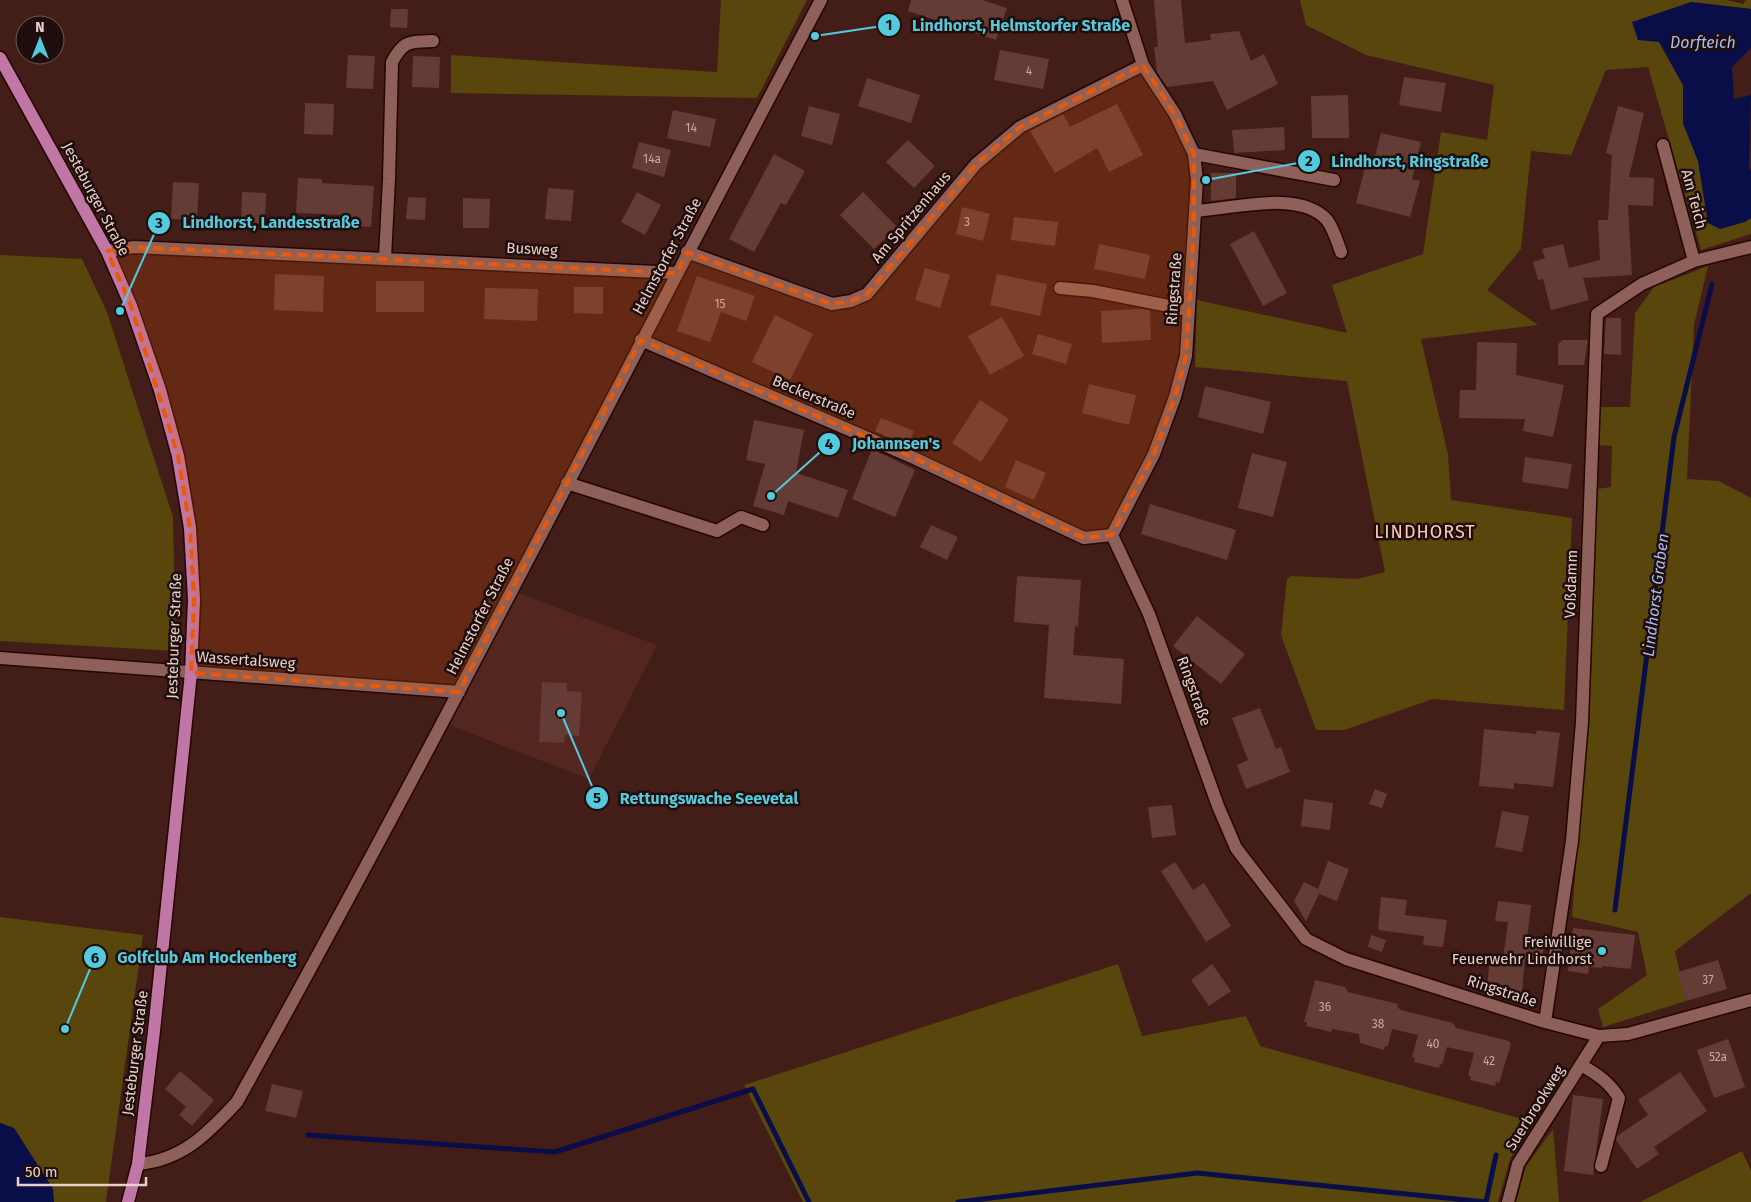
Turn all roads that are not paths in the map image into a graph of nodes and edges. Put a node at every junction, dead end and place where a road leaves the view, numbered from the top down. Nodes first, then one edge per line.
1 (821, 0) edge
2 (1122, 0) edge
3 (433, 41) dead end
4 (0, 58) edge
5 (1144, 65) junction
6 (1663, 145) dead end
7 (1194, 154) junction
8 (1334, 180) dead end
9 (1195, 211) junction
10 (1751, 247) edge
11 (107, 251) junction
12 (688, 252) junction
13 (1341, 252) dead end
14 (384, 258) junction
15 (1694, 261) junction
16 (677, 273) junction
17 (1060, 288) dead end
18 (1189, 310) junction
19 (641, 340) junction
20 (567, 483) junction
21 (763, 525) dead end
22 (1112, 535) junction
23 (0, 658) edge
24 (192, 673) junction
25 (459, 692) junction
26 (1751, 1000) edge
27 (1545, 1022) junction
28 (1599, 1036) junction
29 (1581, 1065) junction
30 (138, 1164) junction
31 (1601, 1166) dead end
32 (128, 1202) edge
33 (1508, 1202) edge

1 - 12 street, Helmstorfer Straße
2 - 5 street, Ringstraße
3 - 14 street
4 - 11 main road, Jesteburger Straße
5 - 7 street, Ringstraße
5 - 12 street, Am Spritzenhaus
6 - 15 street, Am Teich
7 - 8 street
7 - 9 street, Ringstraße
9 - 13 street
9 - 18 street, Ringstraße
10 - 15 street, Voßdamm
11 - 14 street, Busweg
11 - 24 main road, Jesteburger Straße
12 - 16 street, Helmstorfer Straße
14 - 16 street, Busweg
15 - 27 street, Voßdamm
16 - 19 street, Helmstorfer Straße
17 - 18 street
18 - 22 street, Ringstraße
19 - 20 street, Helmstorfer Straße
19 - 22 street, Beckerstraße
20 - 21 street
20 - 25 street, Helmstorfer Straße
22 - 27 street, Ringstraße
23 - 24 street, Wassertalsweg
24 - 25 street, Wassertalsweg
24 - 30 main road, Jesteburger Straße
25 - 30 street, Helmstorfer Straße
26 - 28 street, Ringstraße
27 - 28 street, Ringstraße
28 - 29 street, Suerbrookweg
29 - 31 street
29 - 33 street, Suerbrookweg
30 - 32 main road

